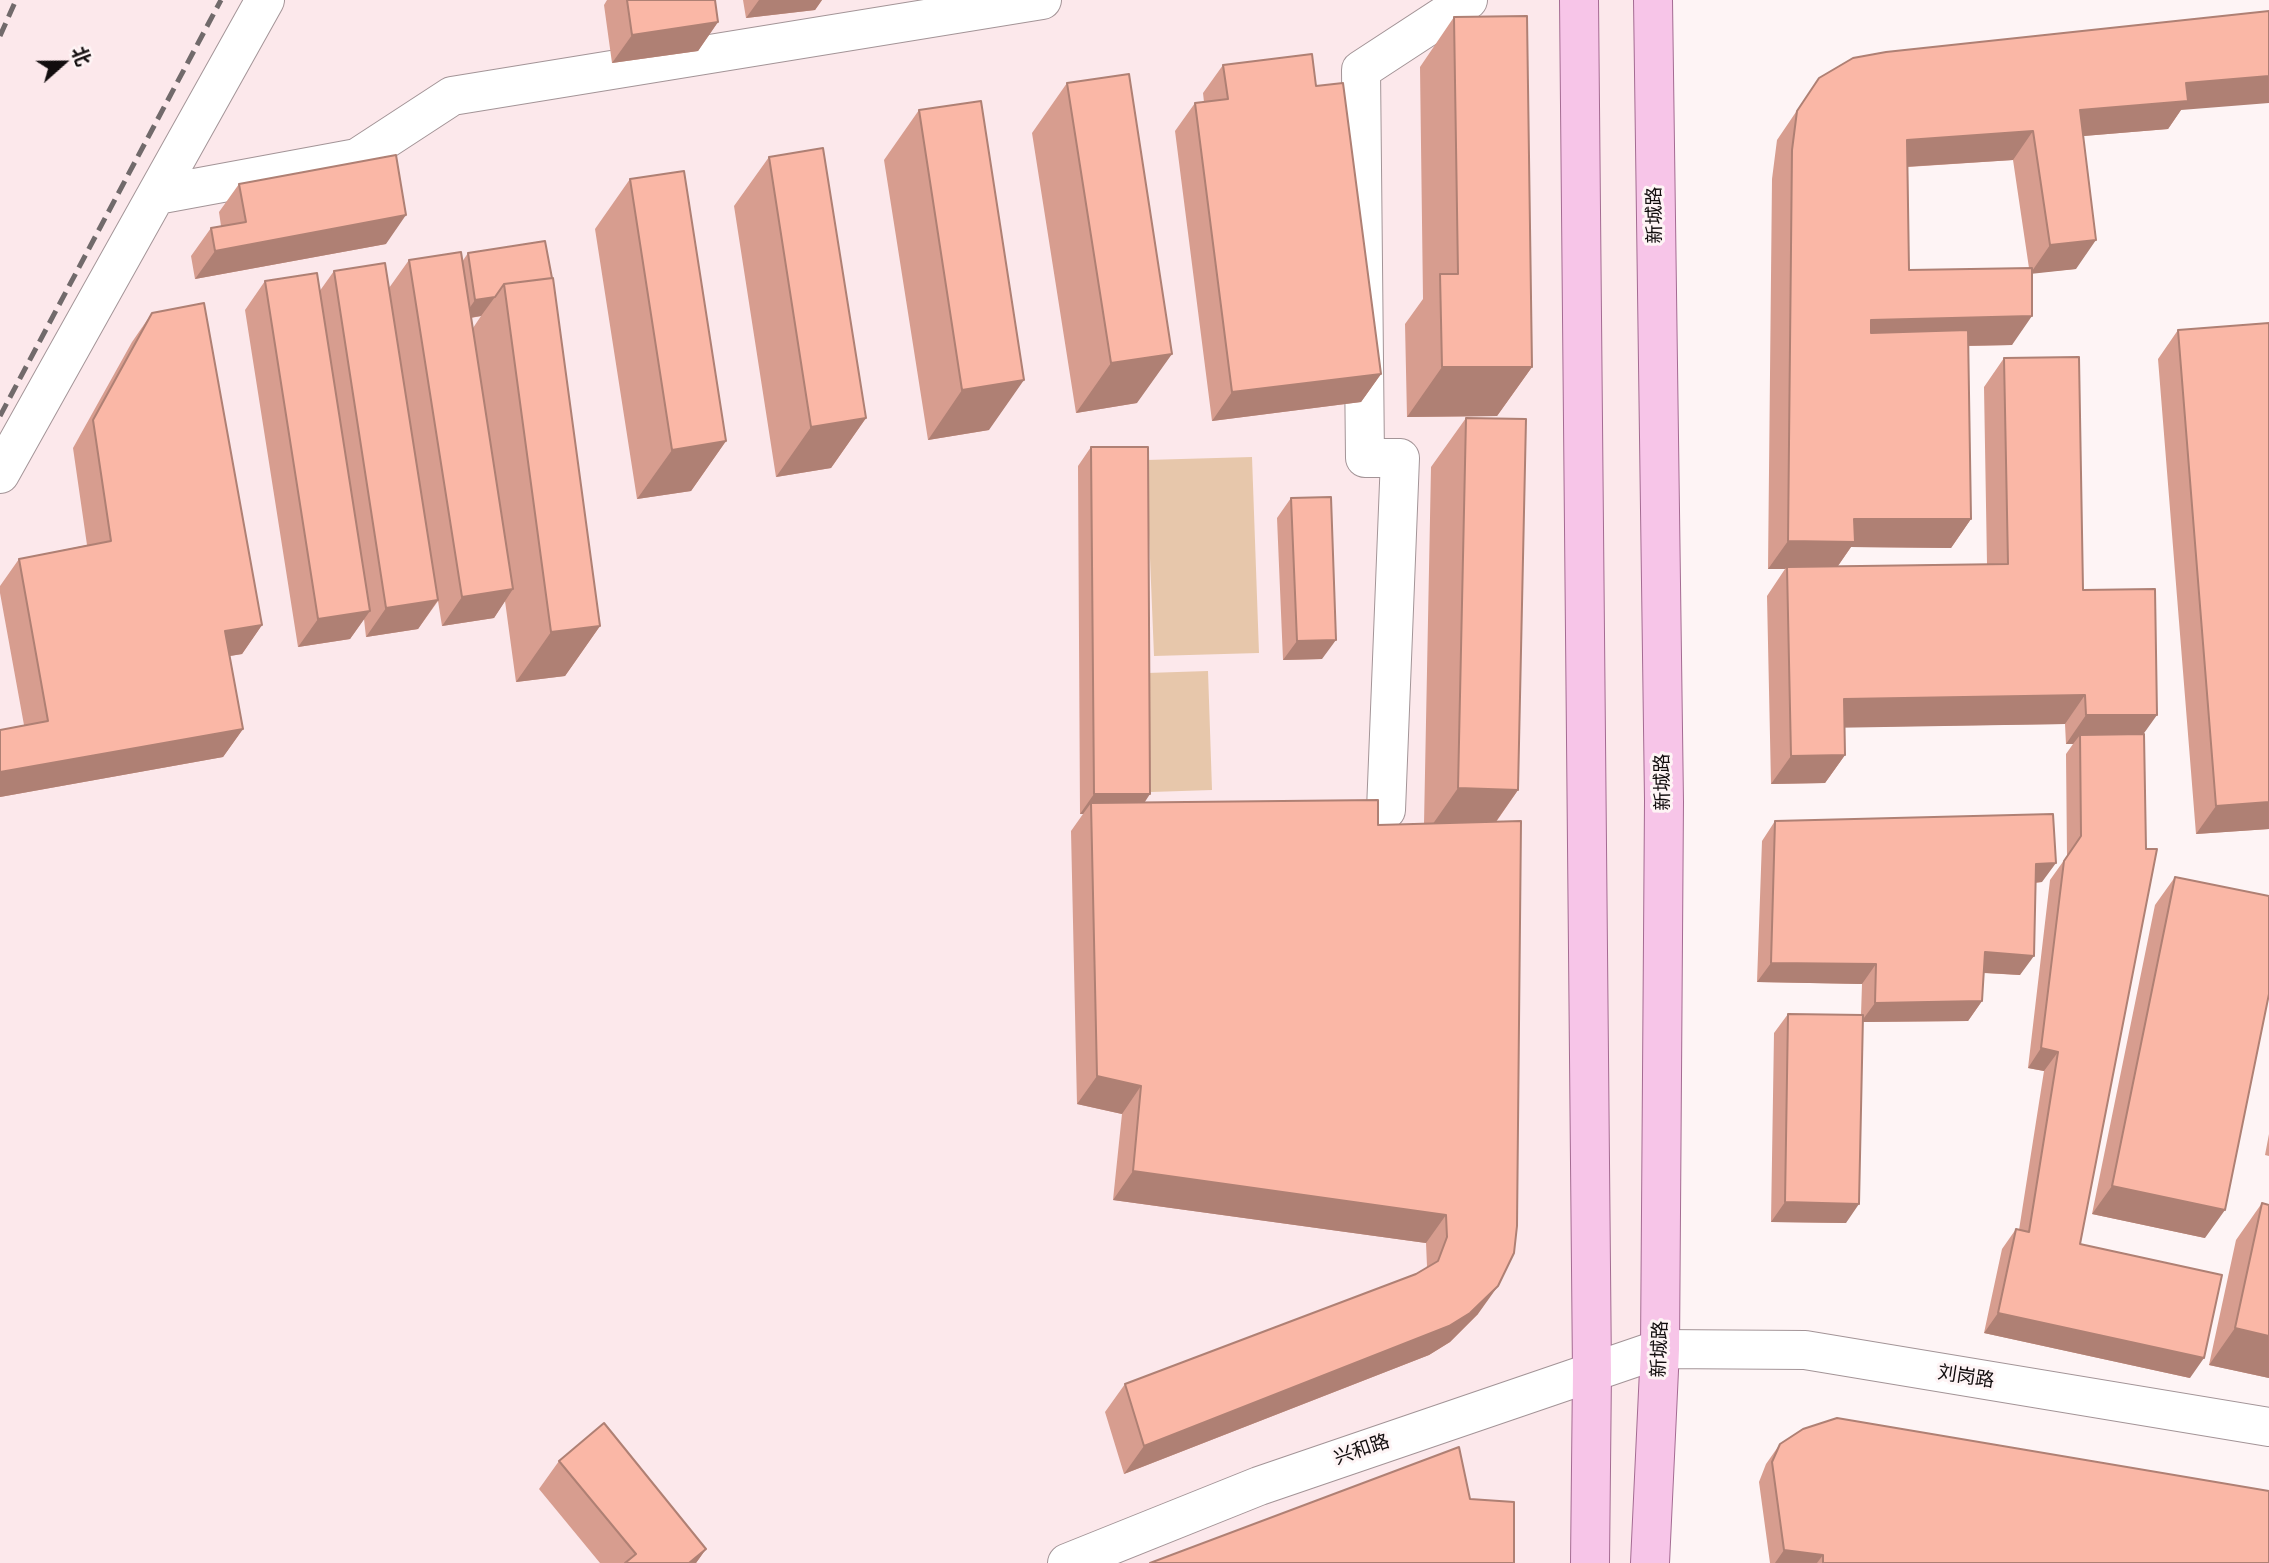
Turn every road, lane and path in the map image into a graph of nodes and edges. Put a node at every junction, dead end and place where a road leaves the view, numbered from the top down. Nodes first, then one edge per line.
1 (265, 0) edge
2 (1042, 0) edge
3 (1468, 0) edge
4 (1579, 0) edge
5 (1653, 0) edge
6 (952, 8) edge
7 (156, 195) junction
8 (0, 474) edge
9 (1386, 810) dead end
10 (1660, 1349) junction
11 (1592, 1371) junction
12 (2269, 1427) edge
13 (1067, 1563) edge
14 (1590, 1563) edge
15 (1650, 1563) edge

1 - 7 street
2 - 6 street
3 - 9 street
4 - 11 main road
5 - 10 main road, 新城路
6 - 7 street
7 - 8 street
10 - 11 street, 兴和路
10 - 12 street, 刘岗路
10 - 15 main road, 新城路
11 - 13 street, 兴和路
11 - 14 main road

